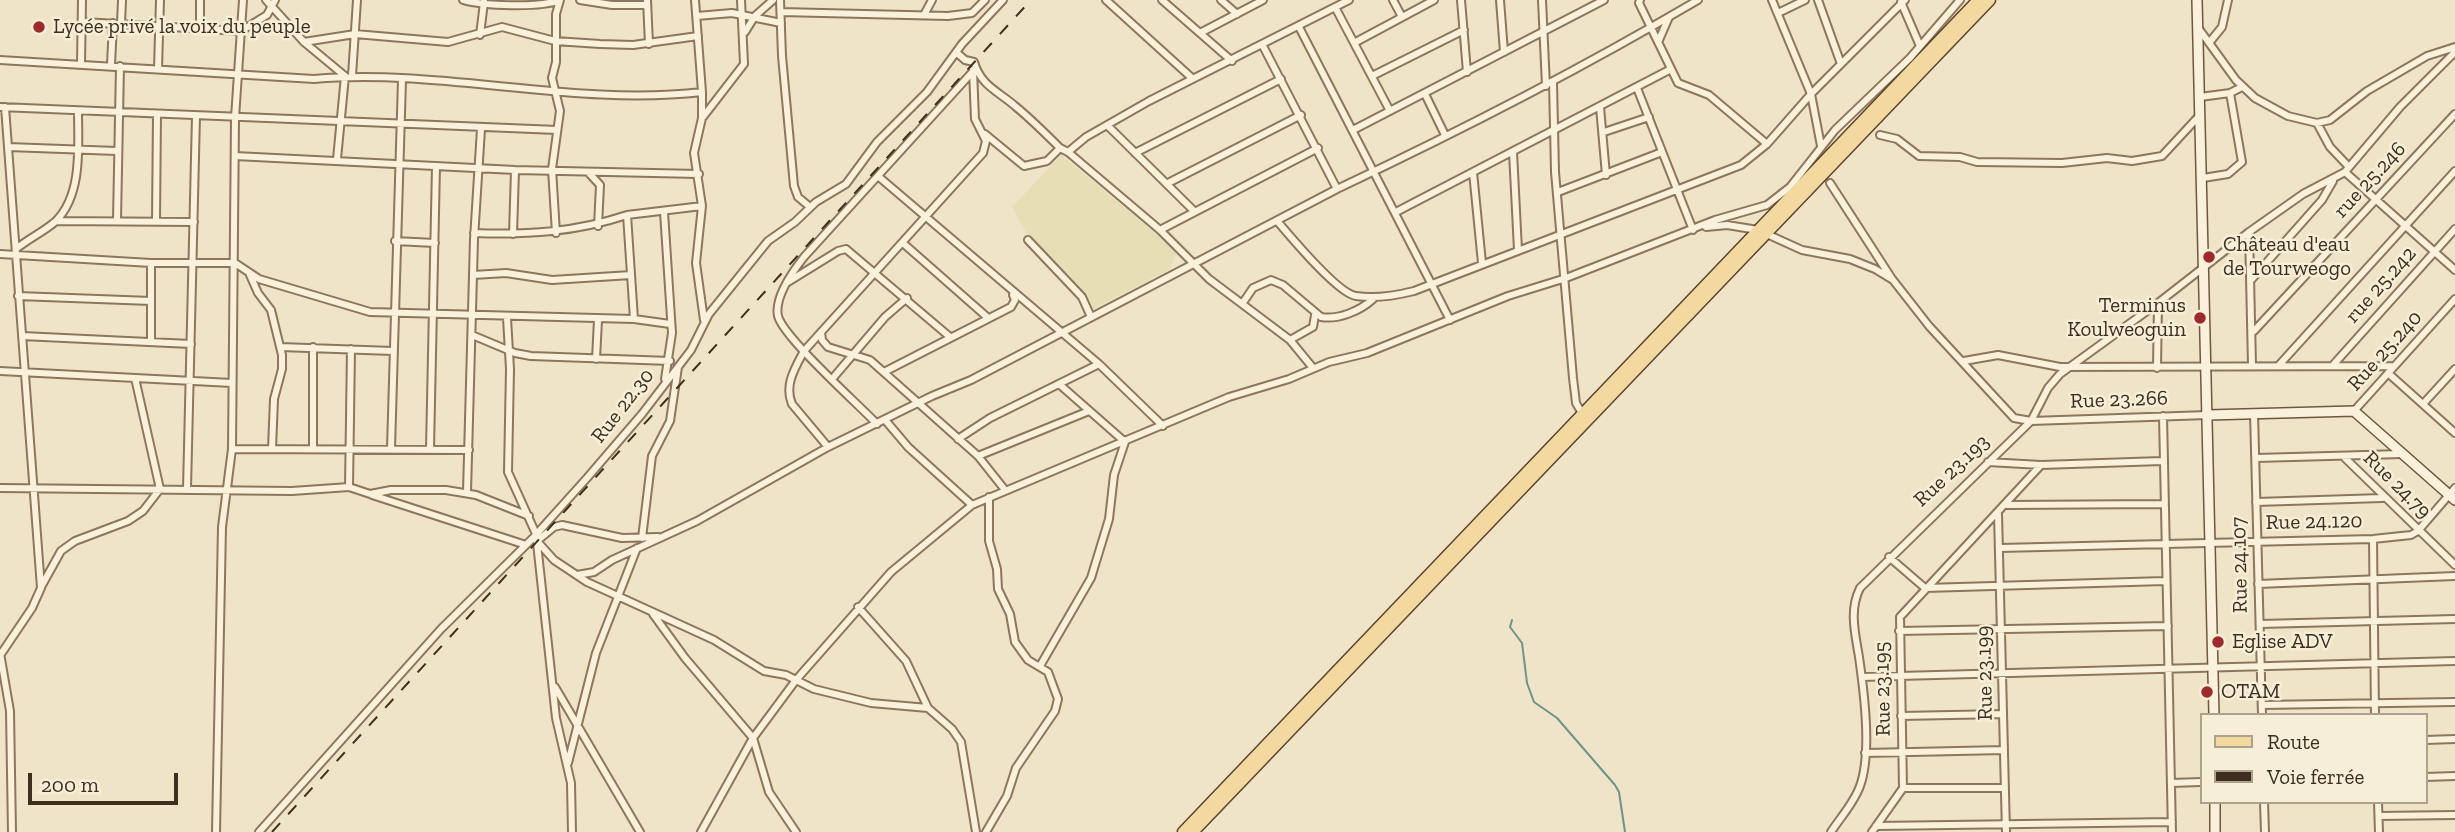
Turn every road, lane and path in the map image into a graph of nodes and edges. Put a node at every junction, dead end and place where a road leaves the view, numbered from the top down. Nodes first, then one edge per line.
1 (82, 0) edge
2 (122, 0) edge
3 (160, 0) edge
4 (200, 0) edge
5 (243, 0) edge
6 (266, 0) edge
7 (275, 0) edge
8 (357, 0) edge
9 (463, 0) edge
10 (560, 0) edge
11 (580, 0) edge
12 (695, 0) edge
13 (741, 0) edge
14 (773, 0) edge
15 (780, 0) edge
16 (932, 0) edge
17 (985, 0) edge
18 (1003, 0) edge
19 (1106, 0) edge
20 (1163, 0) edge
21 (1221, 0) edge
22 (1263, 0) edge
23 (1349, 0) edge
24 (1393, 0) edge
25 (1434, 0) edge
26 (1461, 0) edge
27 (1500, 0) edge
28 (1542, 0) edge
29 (1604, 0) edge
30 (1640, 0) edge
31 (1772, 0) edge
32 (1805, 0) edge
33 (1818, 0) edge
34 (1960, 0) edge
35 (1979, 0) edge
36 (1990, 0) edge
37 (2197, 0) edge
38 (1693, 1) edge
39 (1902, 1) edge
40 (2230, 1) edge
41 (484, 2) edge
42 (647, 2) edge
43 (1335, 7) junction
44 (272, 8) junction
45 (781, 12) junction
46 (1778, 13) junction
47 (742, 14) junction
48 (1237, 14) junction
49 (924, 15) junction
50 (696, 16) junction
51 (755, 16) junction
52 (1402, 17) junction
53 (1669, 17) junction
54 (82, 22) junction
55 (781, 23) junction
56 (117, 24) junction
57 (159, 25) junction
58 (1299, 27) junction
59 (1653, 27) junction
60 (200, 28) junction
61 (2199, 29) junction
62 (1464, 30) junction
63 (241, 31) junction
64 (1545, 32) junction
65 (1200, 33) junction
66 (355, 34) junction
67 (744, 34) junction
68 (480, 35) junction
69 (698, 37) junction
70 (1659, 40) junction
71 (555, 41) junction
72 (304, 42) junction
73 (1354, 43) junction
74 (2209, 43) junction
75 (649, 44) junction
76 (1264, 46) junction
77 (1920, 46) junction
78 (2455, 49) edge
79 (956, 52) junction
80 (1504, 52) junction
81 (0, 60) edge
82 (1232, 61) junction
83 (80, 64) junction
84 (1841, 64) junction
85 (111, 65) junction
86 (120, 66) junction
87 (158, 69) junction
88 (974, 69) junction
89 (1671, 69) junction
90 (1466, 72) junction
91 (239, 73) junction
92 (348, 76) junction
93 (1372, 76) junction
94 (1193, 79) junction
95 (1281, 79) junction
96 (402, 80) junction
97 (1549, 84) junction
98 (2242, 87) junction
99 (1637, 88) junction
100 (556, 90) junction
101 (702, 92) junction
102 (2230, 93) junction
103 (1425, 94) junction
104 (1811, 94) junction
105 (2200, 97) junction
106 (2, 107) edge
107 (1600, 107) junction
108 (78, 111) junction
109 (118, 111) junction
110 (1390, 111) junction
111 (157, 114) junction
112 (2201, 114) junction
113 (2455, 114) edge
114 (1301, 115) junction
115 (196, 116) junction
116 (1648, 117) junction
117 (235, 118) junction
118 (702, 118) junction
119 (339, 122) junction
120 (400, 123) junction
121 (2317, 123) junction
122 (1107, 125) junction
123 (1555, 128) junction
124 (481, 130) junction
125 (556, 130) junction
126 (1353, 130) junction
127 (1604, 132) junction
128 (984, 133) junction
129 (1445, 135) junction
130 (1880, 135) dead end
131 (1767, 144) junction
132 (1821, 146) junction
133 (8, 147) junction
134 (1060, 148) junction
135 (1318, 148) junction
136 (78, 149) junction
137 (117, 151) junction
138 (1068, 152) junction
139 (1513, 152) junction
140 (1661, 152) junction
141 (1135, 153) junction
142 (235, 156) junction
143 (337, 159) junction
144 (398, 163) junction
145 (436, 166) junction
146 (478, 167) junction
147 (552, 169) junction
148 (2347, 169) junction
149 (515, 170) junction
150 (1375, 171) junction
151 (2455, 171) edge
152 (587, 172) junction
153 (1473, 172) junction
154 (699, 174) junction
155 (1605, 175) junction
156 (879, 177) junction
157 (2203, 178) junction
158 (2333, 181) junction
159 (1168, 183) junction
160 (1830, 183) dead end
161 (1337, 189) junction
162 (1679, 190) junction
163 (1558, 192) junction
164 (2377, 198) junction
165 (702, 206) junction
166 (810, 206) junction
167 (1194, 211) junction
168 (664, 212) junction
169 (1396, 212) junction
170 (627, 215) junction
171 (928, 216) junction
172 (117, 220) junction
173 (56, 221) junction
174 (156, 221) junction
175 (194, 222) junction
176 (1278, 222) junction
177 (2406, 224) junction
178 (598, 226) junction
179 (1695, 229) junction
180 (2455, 229) edge
181 (1160, 230) junction
182 (1762, 231) junction
183 (2249, 232) junction
184 (474, 233) junction
185 (556, 233) junction
186 (513, 234) junction
187 (1562, 234) junction
188 (1028, 240) dead end
189 (395, 241) junction
190 (435, 243) junction
191 (904, 244) junction
192 (1518, 250) junction
193 (16, 252) junction
194 (2435, 252) junction
195 (0, 254) edge
196 (151, 263) junction
197 (234, 263) junction
198 (1192, 263) junction
199 (1482, 263) junction
200 (192, 264) junction
201 (2205, 267) junction
202 (2455, 270) edge
203 (876, 272) junction
204 (249, 275) junction
205 (473, 275) junction
206 (631, 275) junction
207 (1566, 278) junction
208 (1892, 280) junction
209 (2251, 280) junction
210 (788, 282) junction
211 (1430, 284) junction
212 (1012, 293) junction
213 (18, 296) junction
214 (906, 298) junction
215 (1373, 299) junction
216 (2455, 299) edge
217 (151, 301) junction
218 (2158, 303) junction
219 (1242, 304) junction
220 (394, 313) junction
221 (432, 314) junction
222 (1315, 314) junction
223 (472, 316) junction
224 (987, 317) junction
225 (1091, 317) junction
226 (507, 318) junction
227 (634, 319) junction
228 (598, 320) junction
229 (1450, 320) junction
230 (704, 321) junction
231 (670, 324) junction
232 (2254, 331) junction
233 (821, 332) junction
234 (1062, 333) junction
235 (472, 335) junction
236 (22, 336) junction
237 (950, 337) junction
238 (1290, 340) junction
239 (151, 342) junction
240 (191, 344) junction
241 (280, 347) junction
242 (313, 347) junction
243 (351, 349) junction
244 (509, 350) junction
245 (393, 351) junction
246 (804, 351) junction
247 (851, 355) junction
248 (596, 359) junction
249 (670, 361) junction
250 (1964, 361) junction
251 (1099, 364) junction
252 (2069, 365) junction
253 (2280, 365) junction
254 (2334, 365) junction
255 (678, 366) junction
256 (2252, 366) junction
257 (2393, 366) junction
258 (2207, 367) junction
259 (1313, 368) junction
260 (2157, 368) junction
261 (2455, 369) edge
262 (0, 371) edge
263 (24, 372) junction
264 (884, 372) junction
265 (2388, 373) junction
266 (135, 378) junction
267 (834, 378) junction
268 (191, 381) junction
269 (665, 381) junction
270 (232, 383) junction
271 (1059, 384) junction
272 (917, 404) junction
273 (2423, 404) junction
274 (1089, 411) junction
275 (2354, 411) junction
276 (2254, 414) junction
277 (1583, 415) junction
278 (2163, 415) junction
279 (2208, 415) junction
280 (886, 421) junction
281 (2031, 421) junction
282 (877, 424) junction
283 (1163, 426) junction
284 (2454, 430) edge
285 (958, 439) junction
286 (1125, 442) junction
287 (828, 447) junction
288 (313, 448) junction
289 (391, 448) junction
290 (232, 449) junction
291 (272, 449) junction
292 (350, 449) junction
293 (430, 449) junction
294 (469, 450) junction
295 (2402, 454) junction
296 (978, 456) junction
297 (2256, 458) junction
298 (2345, 458) junction
299 (2162, 461) junction
300 (1988, 462) junction
301 (2041, 465) junction
302 (34, 487) junction
303 (349, 487) junction
304 (0, 488) edge
305 (160, 489) junction
306 (187, 489) junction
307 (226, 490) junction
308 (1005, 490) junction
309 (467, 492) junction
310 (370, 494) junction
311 (2453, 495) edge
312 (989, 497) junction
313 (2382, 498) junction
314 (2256, 502) junction
315 (2162, 504) junction
316 (972, 505) junction
317 (2007, 505) junction
318 (1998, 514) junction
319 (529, 516) junction
320 (2418, 531) junction
321 (642, 537) junction
322 (662, 537) junction
323 (537, 538) junction
324 (2373, 539) junction
325 (2257, 541) junction
326 (2163, 542) junction
327 (2210, 542) junction
328 (526, 545) junction
329 (2000, 548) junction
330 (637, 549) junction
331 (1889, 557) junction
332 (2455, 565) edge
333 (577, 575) junction
334 (2455, 576) edge
335 (2373, 579) junction
336 (2165, 581) junction
337 (2258, 584) junction
338 (41, 587) junction
339 (1925, 587) junction
340 (2000, 587) junction
341 (617, 598) junction
342 (858, 607) junction
343 (652, 612) junction
344 (2455, 619) edge
345 (2373, 620) junction
346 (2260, 624) junction
347 (2168, 626) junction
348 (2001, 629) junction
349 (1899, 631) junction
350 (0, 653) edge
351 (2455, 661) edge
352 (2374, 664) junction
353 (1040, 666) junction
354 (2261, 666) junction
355 (2213, 667) junction
356 (2169, 668) junction
357 (2002, 673) junction
358 (1900, 676) junction
359 (1862, 677) junction
360 (796, 680) junction
361 (554, 686) junction
362 (2455, 702) edge
363 (2375, 704) junction
364 (2262, 705) junction
365 (928, 708) junction
366 (2214, 713) edge
367 (2262, 713) edge
368 (2375, 713) edge
369 (2003, 714) junction
370 (1901, 716) junction
371 (579, 728) junction
372 (754, 738) junction
373 (2455, 739) edge
374 (2427, 740) edge
375 (2004, 750) junction
376 (1865, 753) junction
377 (1902, 753) junction
378 (567, 765) junction
379 (2455, 776) edge
380 (2427, 777) edge
381 (2200, 782) edge
382 (2171, 783) junction
383 (1903, 788) junction
384 (2005, 788) junction
385 (2215, 804) edge
386 (2264, 804) edge
387 (2378, 804) edge
388 (2455, 814) edge
389 (2379, 816) junction
390 (2172, 822) junction
391 (2006, 828) edge
392 (1874, 829) edge
393 (573, 831) edge
394 (12, 832) edge
395 (216, 832) edge
396 (259, 832) edge
397 (640, 832) edge
398 (701, 832) edge
399 (796, 832) edge
400 (976, 832) edge
401 (986, 832) edge
402 (1183, 832) edge
403 (1193, 832) edge
404 (1831, 832) edge
405 (2172, 832) edge
406 (2215, 832) edge
407 (2265, 832) edge
408 (2379, 832) edge

1 - 54 street
2 - 56 street
3 - 57 street
4 - 60 street
5 - 63 street
6 - 44 street
7 - 44 street
8 - 66 street
9 - 41 street
10 - 41 street
10 - 71 street
11 - 42 street
12 - 50 street
13 - 47 street
14 - 51 street
15 - 45 street
16 - 49 street
17 - 49 street
18 - 79 street, Rue 22.30
19 - 94 street
20 - 65 street
21 - 48 street
22 - 48 street
23 - 43 street
24 - 52 street
25 - 52 street
26 - 62 street
27 - 80 street
28 - 64 street
29 - 64 street
30 - 59 street
31 - 46 street
32 - 46 street
33 - 84 street
34 - 77 street
35 - 182 main road
36 - 182 main road
37 - 61 street
38 - 53 street
39 - 77 street
39 - 84 street
40 - 74 street
41 - 68 street
42 - 75 street
43 - 58 street
43 - 73 street
44 - 63 street
44 - 72 street
45 - 49 street
45 - 55 street
46 - 104 street
47 - 50 street
47 - 51 street
47 - 67 street
48 - 65 street
50 - 69 street
51 - 55 street
51 - 67 street
52 - 73 street
53 - 59 street
53 - 70 street
54 - 56 street
54 - 83 street
55 - 166 street
56 - 57 street
56 - 85 street
57 - 60 street
57 - 87 street
58 - 76 street
58 - 126 street
59 - 70 street
59 - 97 street
60 - 63 street
61 - 74 street
61 - 105 street
62 - 90 street
62 - 93 street
63 - 91 street
64 - 80 street
64 - 97 street
65 - 82 street
66 - 68 street
66 - 72 street
66 - 92 street
67 - 118 street
68 - 71 street
69 - 75 street
69 - 101 street
70 - 89 street
71 - 75 street
71 - 100 street
72 - 92 street
73 - 93 street
74 - 98 street
76 - 82 street
76 - 95 street
77 - 132 street
78 - 121 street
78 - 148 street
79 - 88 street
79 - 166 street, Rue 22.30
80 - 90 street
81 - 83 street
82 - 94 street
83 - 85 street
84 - 104 street
85 - 86 street
86 - 87 street
86 - 109 street
87 - 91 street
88 - 128 street
88 - 134 street
88 - 156 street
89 - 99 street
89 - 131 street
90 - 103 street
91 - 92 street
91 - 117 street
92 - 96 street
92 - 119 street
93 - 110 street
94 - 122 street
95 - 114 street
95 - 141 street
96 - 100 street
96 - 120 street
97 - 123 street
97 - 129 street
98 - 102 street
98 - 121 street
99 - 107 street
99 - 116 street
100 - 101 street
100 - 125 street
101 - 118 street
102 - 105 street
102 - 157 street
103 - 110 street
103 - 129 street
104 - 131 street
104 - 132 street
105 - 112 street
106 - 108 street
106 - 133 street
107 - 123 street
107 - 127 street
108 - 109 street
108 - 136 street
109 - 111 street
109 - 137 street
110 - 126 street
111 - 115 street
111 - 174 street
112 - 130 street
112 - 157 street
113 - 164 street, rue 25.246
114 - 135 street
114 - 159 street
115 - 117 street
115 - 175 street
116 - 127 street
116 - 140 street
117 - 119 street
117 - 142 street
118 - 154 street
119 - 120 street
119 - 143 street
120 - 124 street
120 - 144 street
121 - 148 street
122 - 138 street
122 - 141 street
123 - 139 street
123 - 163 street
124 - 125 street
124 - 146 street
125 - 147 street
126 - 150 street
127 - 155 street
128 - 134 street
128 - 171 street
129 - 150 street
131 - 162 street
132 - 179 street
133 - 136 street
133 - 193 street
134 - 138 street
135 - 161 street
135 - 167 street
136 - 137 street
136 - 173 street
137 - 172 street
138 - 181 street
139 - 153 street
139 - 192 street
140 - 155 street
140 - 162 street
141 - 159 street
142 - 143 street
142 - 197 street
143 - 144 street
144 - 145 street
144 - 189 street
145 - 146 street
145 - 190 street
146 - 149 street
146 - 184 street
147 - 149 street
147 - 152 street
147 - 185 street
148 - 158 street
148 - 164 street
149 - 186 street
150 - 161 street
150 - 169 street
151 - 177 street
152 - 154 street
152 - 178 street
153 - 169 street
153 - 199 street
154 - 165 street
155 - 163 street
156 - 171 street
156 - 210 street
157 - 201 street
158 - 183 street
158 - 209 street
159 - 167 street
160 - 208 street
161 - 176 street
162 - 179 street
162 - 187 street
163 - 187 street
164 - 177 street
164 - 232 street, rue 25.246
165 - 168 street
165 - 230 street
166 - 230 street, Rue 22.30
167 - 181 street
168 - 170 street
168 - 231 street
169 - 211 street
170 - 178 street
170 - 206 street
171 - 191 street
171 - 212 street
172 - 173 street
172 - 174 street
173 - 193 street
174 - 175 street
175 - 200 street
176 - 198 street
176 - 215 street
177 - 194 street
177 - 253 street
178 - 185 street
179 - 182 street
179 - 207 street
180 - 194 street, rue 25.242
181 - 198 street
182 - 208 street
182 - 277 main road
182 - 403 main road
183 - 201 street
183 - 209 street
184 - 186 street
184 - 205 street
185 - 186 street
187 - 192 street
187 - 207 street
188 - 225 street
189 - 190 street
189 - 220 street
190 - 221 street
191 - 203 street
191 - 224 street
192 - 199 street
193 - 195 street
193 - 196 street
193 - 213 street
194 - 202 street
194 - 254 street, rue 25.242
196 - 200 street
196 - 217 street
197 - 200 street
197 - 204 street
197 - 270 street
198 - 219 street
198 - 225 street
199 - 211 street
200 - 240 street
201 - 218 street
201 - 258 street
203 - 210 street
203 - 214 street
203 - 233 street
204 - 220 street
204 - 241 street
205 - 206 street
205 - 223 street
206 - 227 street
207 - 229 street
207 - 277 street
208 - 250 street
209 - 232 street
210 - 246 street
211 - 215 street
211 - 229 street
212 - 224 street
212 - 234 street
213 - 217 street
213 - 236 street
214 - 237 street
214 - 247 street
215 - 222 street
216 - 257 street, Rue 25.240
217 - 239 street
218 - 252 street
218 - 260 street
219 - 222 street
219 - 238 street
220 - 221 street
220 - 245 street
221 - 223 street
221 - 293 street
222 - 238 street
223 - 226 street
223 - 235 street
224 - 237 street
225 - 234 street
226 - 228 street
226 - 244 street
227 - 228 street
227 - 231 street
228 - 248 street
229 - 259 street
230 - 255 street, Rue 22.30
231 - 249 street
232 - 256 street
233 - 246 street
233 - 247 street
234 - 251 street
234 - 272 street
235 - 244 street
235 - 294 street
236 - 239 street
236 - 263 street
237 - 264 street
238 - 259 street
239 - 240 street
240 - 268 street
241 - 242 street
241 - 291 street
242 - 243 street
242 - 288 street
243 - 245 street
243 - 292 street
244 - 248 street
244 - 319 street
245 - 289 street
246 - 267 street
246 - 287 street
247 - 264 street
247 - 267 street
248 - 249 street
249 - 269 street
250 - 252 street
250 - 281 street
251 - 271 street
251 - 283 street
252 - 260 street
252 - 281 street, Rue 23.193
253 - 254 street
253 - 256 street
254 - 257 street
255 - 269 street, Rue 22.30
255 - 321 street
256 - 258 street
257 - 265 street, Rue 25.240
258 - 260 street
258 - 279 street
259 - 283 street
261 - 273 street
262 - 263 street
263 - 266 street
263 - 302 street
264 - 272 street
265 - 273 street
265 - 275 street, Rue 25.240
266 - 268 street
266 - 305 street
267 - 282 street
268 - 270 street
268 - 306 street
269 - 323 street, Rue 22.30
270 - 290 street
271 - 274 street
271 - 285 street
272 - 280 street
272 - 285 street
273 - 284 street
274 - 286 street
274 - 296 street
275 - 276 street, Rue 25.240
275 - 295 street
276 - 279 street, Rue 25.240
276 - 297 street, Rue 24.107
277 - 402 main road
278 - 279 street, Rue 23.266
278 - 281 street, Rue 23.266
278 - 299 street
279 - 327 street
280 - 282 street
280 - 316 street
281 - 300 street, Rue 23.193
282 - 287 street
283 - 286 street
285 - 296 street
286 - 308 street
286 - 353 street
287 - 322 street
288 - 291 street
288 - 292 street
289 - 292 street
289 - 293 street
290 - 291 street
290 - 307 street
292 - 303 street
293 - 294 street
294 - 309 street
295 - 298 street
295 - 311 street
296 - 308 street
297 - 298 street
297 - 314 street, Rue 24.107
298 - 313 street, Rue 24.79
299 - 301 street
299 - 315 street
300 - 301 street
300 - 331 street, Rue 23.193
301 - 317 street, Rue 23.195
302 - 304 street
302 - 305 street
302 - 338 street
303 - 307 street
303 - 310 street
305 - 306 street
305 - 338 street
306 - 307 street
307 - 395 street
308 - 312 street
309 - 310 street
309 - 319 street
310 - 328 street
311 - 320 street
312 - 316 street
312 - 353 street
313 - 314 street
313 - 320 street, Rue 24.79
314 - 325 street, Rue 24.107
315 - 317 street
315 - 326 street
316 - 342 street
317 - 318 street, Rue 23.195
318 - 329 street, Rue 23.199
318 - 339 street, Rue 23.195
319 - 323 street
320 - 324 street, Rue 24.120
320 - 332 street, Rue 24.79
321 - 322 street
321 - 323 street
321 - 330 street
322 - 330 street
323 - 328 street, Rue 22.30
323 - 333 street
323 - 361 street
324 - 325 street, Rue 24.120
324 - 335 street
325 - 327 street, Rue 24.120
325 - 337 street, Rue 24.107
326 - 327 street, Rue 24.120
326 - 329 street, Rue 24.120
326 - 336 street
327 - 355 street
328 - 396 street, Rue 22.30
329 - 340 street, Rue 23.199
330 - 333 street
330 - 341 street
331 - 339 street
331 - 359 street, Rue 23.193
333 - 341 street
334 - 335 street
335 - 337 street
335 - 345 street
336 - 340 street
336 - 347 street
337 - 346 street, Rue 24.107
338 - 350 street
339 - 340 street
339 - 349 street, Rue 23.195
340 - 348 street, Rue 23.199
341 - 343 street
341 - 371 street
342 - 360 street
342 - 365 street
343 - 360 street
343 - 372 street
344 - 345 street
345 - 346 street
345 - 352 street
346 - 354 street, Rue 24.107
347 - 348 street
347 - 356 street
348 - 349 street
348 - 357 street, Rue 23.199
349 - 358 street, Rue 23.195
350 - 394 street
351 - 352 street
352 - 354 street
352 - 363 street
353 - 401 street
354 - 355 street
354 - 364 street, Rue 24.107
355 - 356 street
355 - 366 street
356 - 357 street
356 - 382 street
357 - 358 street
357 - 369 street, Rue 23.199
358 - 359 street
358 - 370 street, Rue 23.195
359 - 376 street
360 - 365 street
360 - 372 street
361 - 371 street
361 - 378 street
362 - 363 street
363 - 364 street
363 - 368 street
364 - 367 street, Rue 24.107
365 - 400 street
369 - 370 street
369 - 375 street, Rue 23.199
370 - 377 street, Rue 23.195
371 - 378 street
371 - 397 street
372 - 398 street
372 - 399 street
373 - 374 street
375 - 377 street
375 - 384 street, Rue 23.199
376 - 377 street
376 - 404 street
377 - 383 street, Rue 23.195
378 - 393 street
379 - 380 street
381 - 382 street
382 - 390 street
383 - 384 street
383 - 392 street
384 - 391 street, Rue 23.199
385 - 406 street
386 - 407 street
387 - 389 street
388 - 389 street
389 - 408 street
390 - 391 street
390 - 405 street
391 - 392 street

